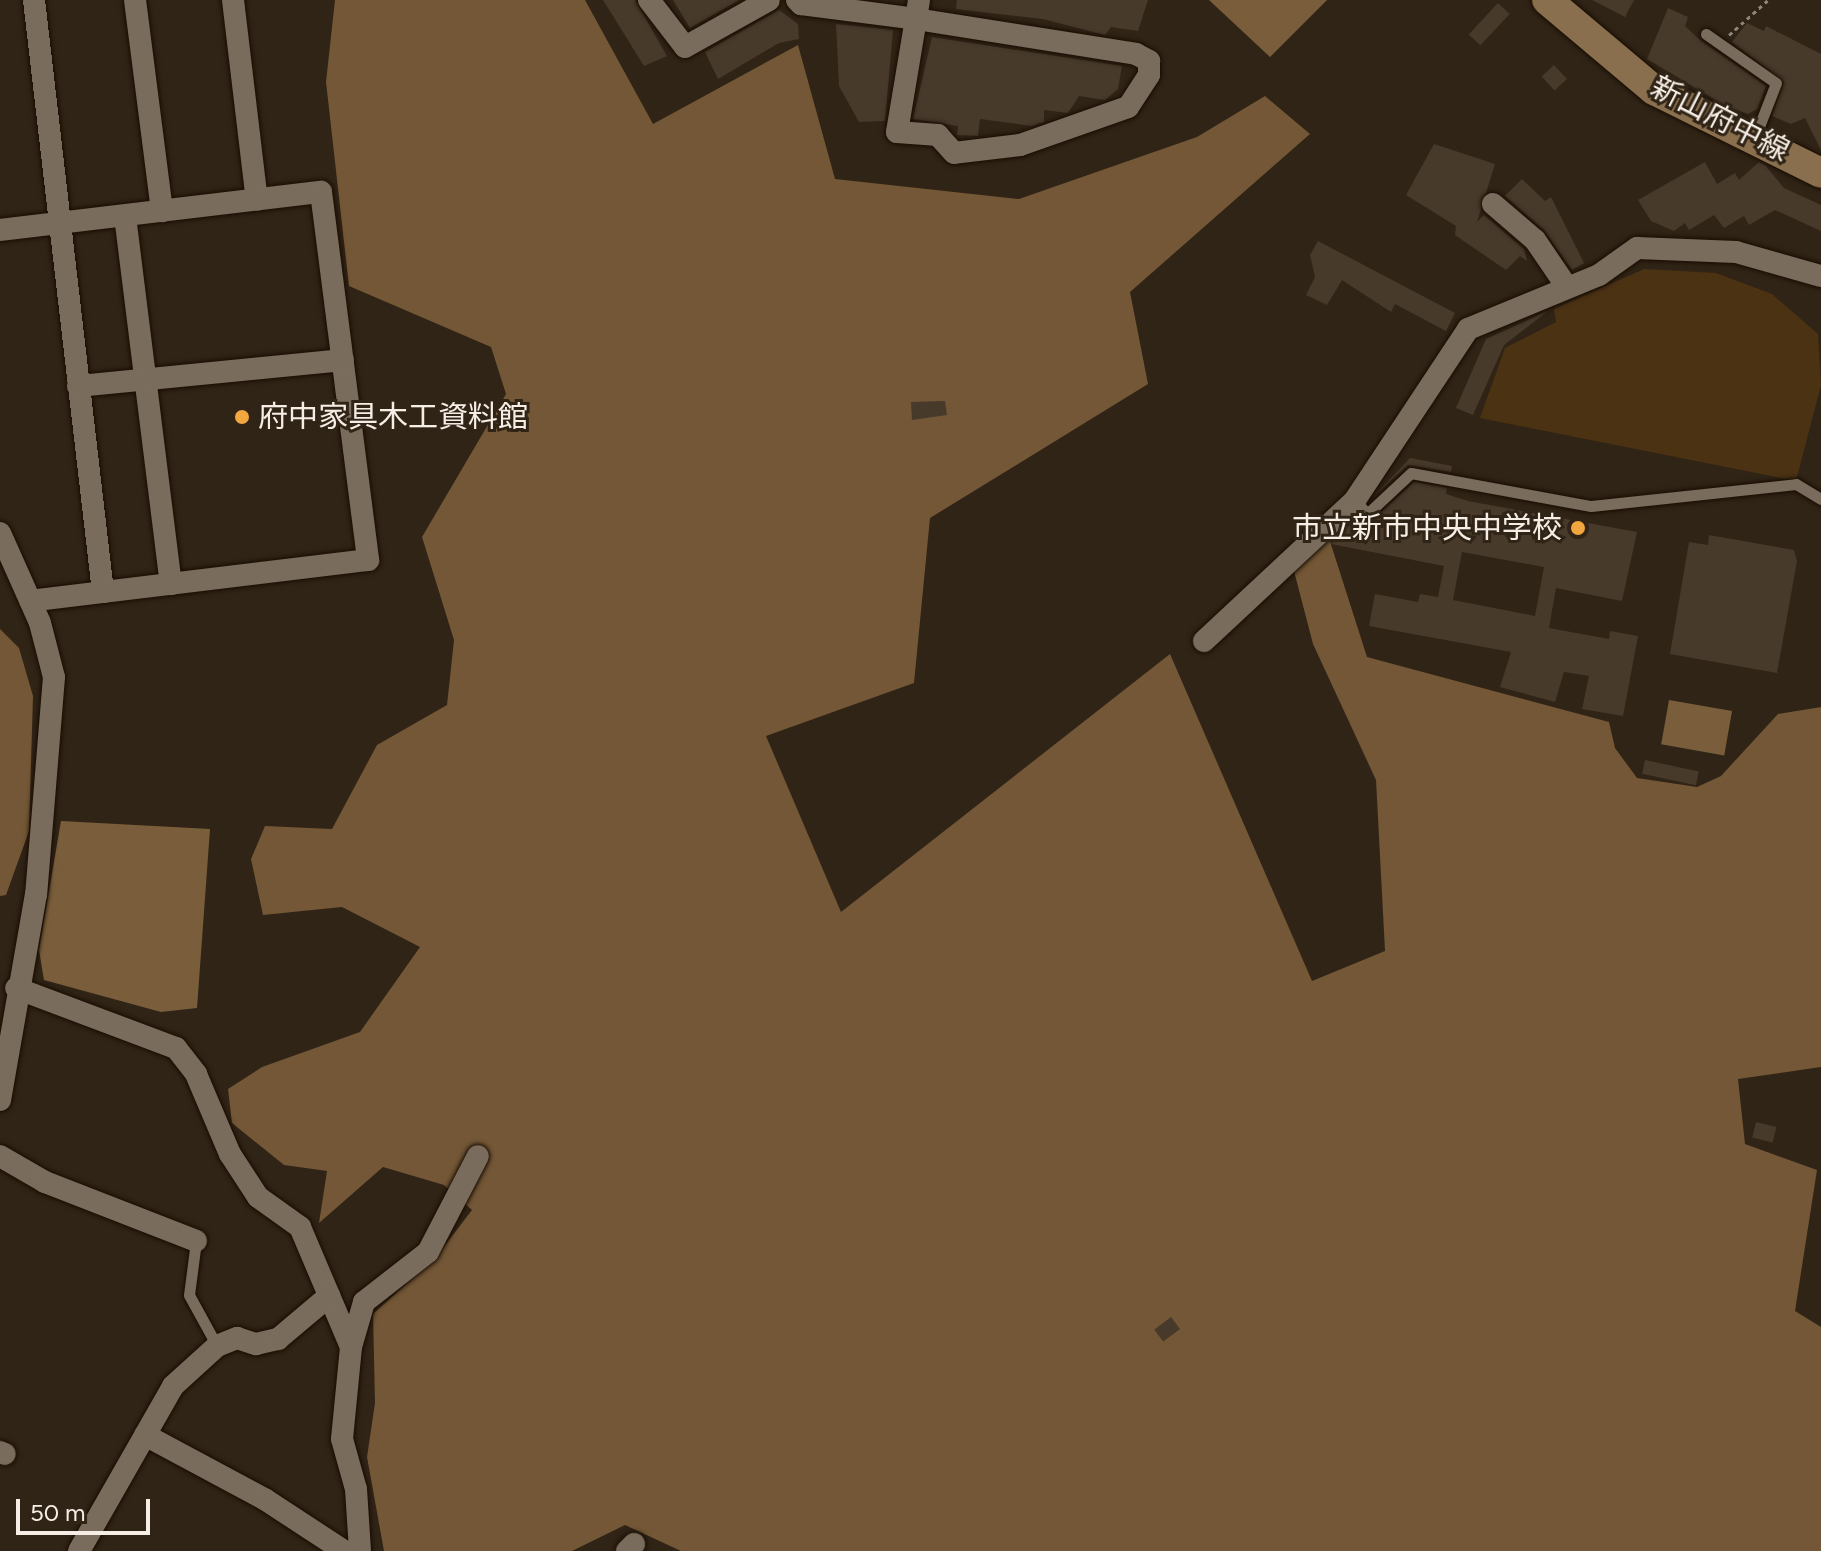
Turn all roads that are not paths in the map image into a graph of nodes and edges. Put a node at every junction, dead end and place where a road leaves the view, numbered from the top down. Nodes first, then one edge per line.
1 (34, 0) edge
2 (135, 0) edge
3 (233, 0) edge
4 (649, 0) edge
5 (769, 0) edge
6 (797, 0) edge
7 (1547, 0) edge
8 (917, 9) edge
9 (1706, 34) dead end
10 (1755, 137) junction
11 (1821, 173) edge
12 (257, 200) junction
13 (1493, 204) dead end
14 (162, 211) junction
15 (125, 216) junction
16 (58, 223) junction
17 (0, 230) edge
18 (1821, 276) edge
19 (1567, 287) junction
20 (343, 360) junction
21 (145, 379) junction
22 (78, 386) junction
23 (1821, 499) edge
24 (1355, 500) junction
25 (0, 533) edge
26 (171, 584) junction
27 (103, 592) junction
28 (30, 601) junction
29 (1204, 641) dead end
30 (16, 988) junction
31 (6, 1020) edge
32 (0, 1100) edge
33 (0, 1156) edge
34 (478, 1156) dead end
35 (196, 1241) joint
36 (329, 1296) junction
37 (217, 1346) junction
38 (351, 1347) junction
39 (145, 1435) junction
40 (79, 1551) edge
41 (344, 1551) edge
42 (360, 1551) edge

1 - 16 street
2 - 14 street
3 - 12 street
4 - 5 street
6 - 8 street
7 - 10 main road, 新山府中線
8 - 8 street
9 - 10 lane
10 - 11 main road, 新山府中線
12 - 14 street
12 - 20 street
13 - 19 street
14 - 15 street
15 - 16 street
15 - 21 street
16 - 17 street
16 - 22 street
18 - 19 street
19 - 24 street
20 - 21 street
20 - 26 street
21 - 22 street
21 - 26 street
22 - 27 street
23 - 24 lane
24 - 29 street
25 - 28 street
26 - 27 street
27 - 28 street
28 - 30 street
30 - 31 street
30 - 36 street
31 - 32 street
33 - 35 street
34 - 38 street
35 - 37 lane
36 - 37 street
36 - 38 street
37 - 39 street
38 - 42 street
39 - 40 street
39 - 41 street

